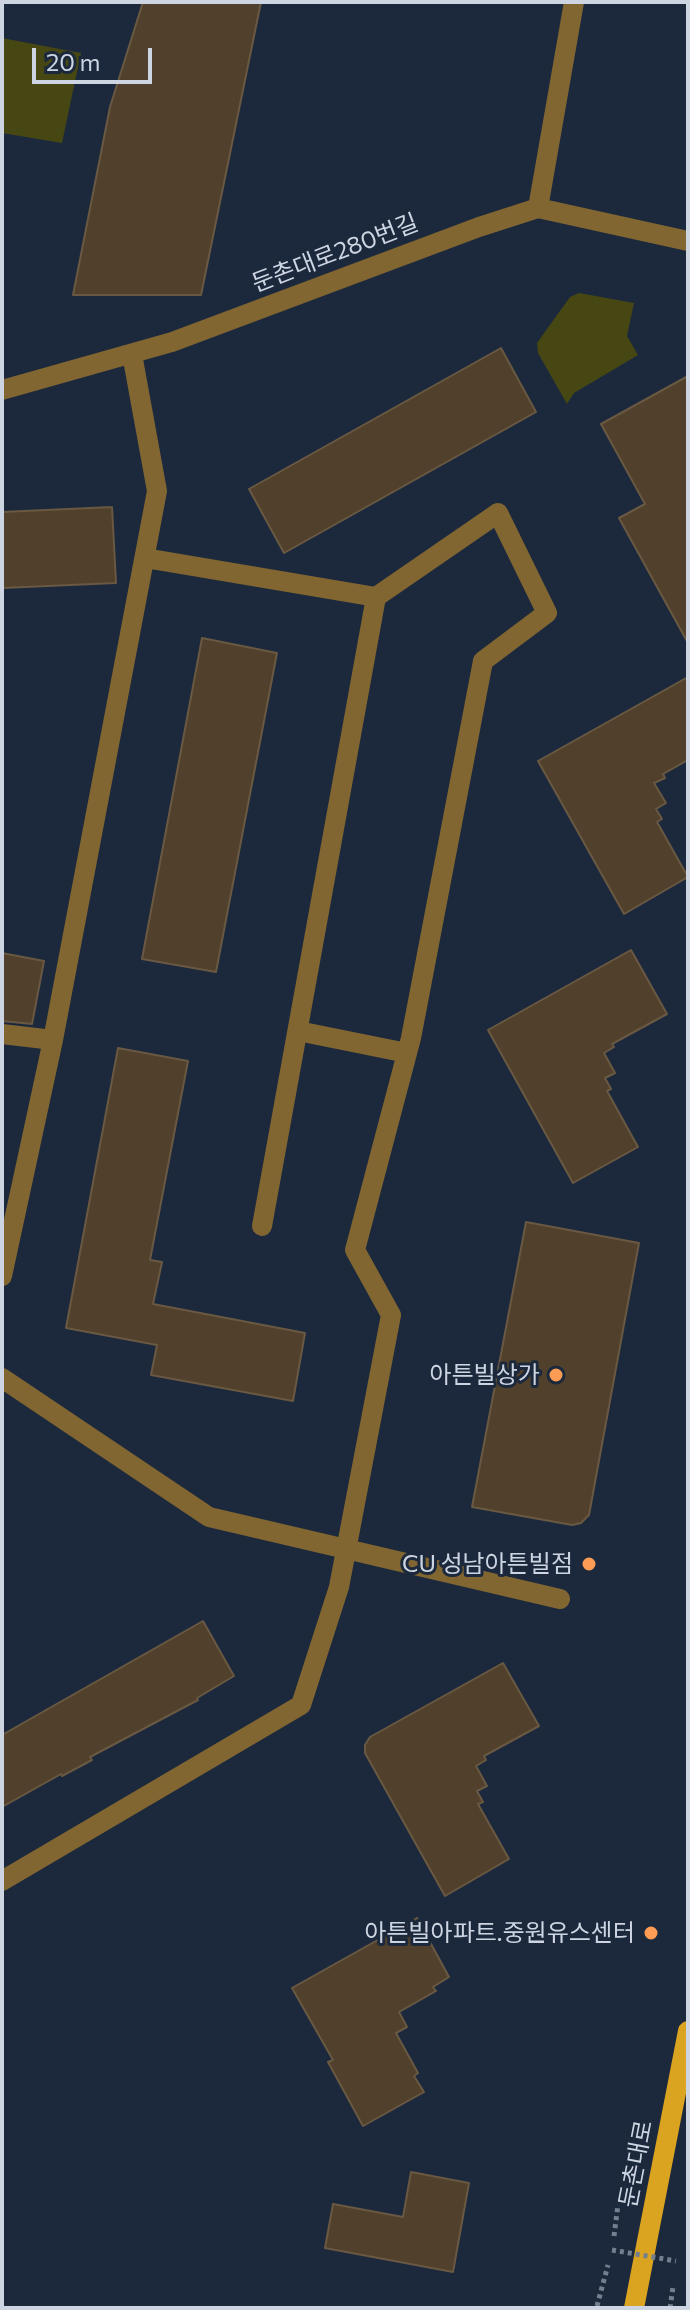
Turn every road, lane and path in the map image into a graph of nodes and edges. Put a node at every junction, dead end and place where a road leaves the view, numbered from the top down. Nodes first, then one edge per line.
1 (574, 2) edge
2 (538, 208) junction
3 (688, 241) edge
4 (132, 354) junction
5 (2, 390) edge
6 (145, 558) junction
7 (376, 597) junction
8 (298, 1031) junction
9 (2, 1034) edge
10 (53, 1040) junction
11 (407, 1053) junction
12 (262, 1226) dead end
13 (2, 1276) edge
14 (2, 1378) edge
15 (346, 1549) junction
16 (560, 1599) dead end
17 (2, 1881) edge
18 (688, 2031) edge
19 (680, 2112) edge
20 (619, 2197) dead end
21 (612, 2250) junction
22 (676, 2261) dead end
23 (597, 2306) dead end
24 (634, 2308) edge

1 - 2 street
2 - 3 street
2 - 4 street, 둔촌대로280번길
4 - 5 street, 둔촌대로280번길
4 - 6 street
6 - 7 street
6 - 10 street
7 - 8 street
7 - 11 street
8 - 11 street
8 - 12 street
9 - 10 street
10 - 13 street
11 - 15 street
14 - 15 street
15 - 16 street
15 - 17 street
18 - 19 main road, 둔촌대로
19 - 24 main road, 둔촌대로
20 - 21 path
21 - 22 path, bridge
21 - 23 path

